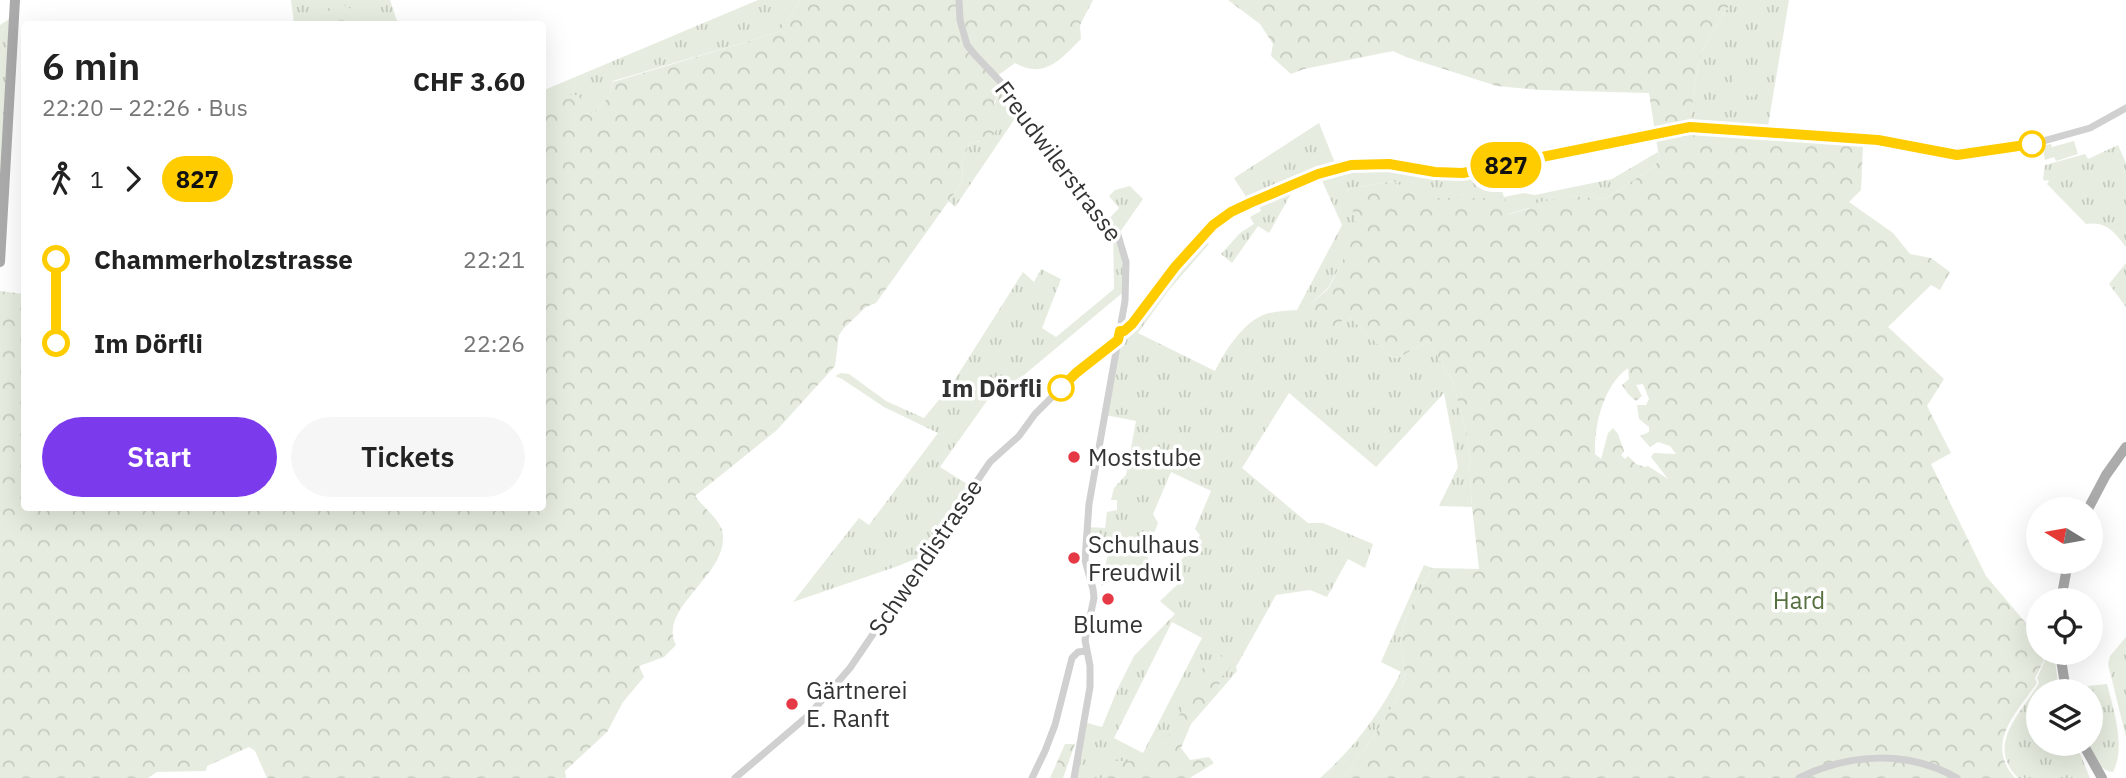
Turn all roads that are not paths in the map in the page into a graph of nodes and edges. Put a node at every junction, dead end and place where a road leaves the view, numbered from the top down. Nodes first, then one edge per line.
1 (15, 0) edge
2 (959, 0) edge
3 (2126, 108) edge
4 (0, 262) edge
5 (1119, 335) junction
6 (2126, 447) edge
7 (2094, 497) edge
8 (1086, 650) junction
9 (2090, 756) edge
10 (735, 778) edge
11 (1032, 778) edge
12 (1074, 778) edge
13 (1799, 778) edge
14 (1957, 778) edge
15 (2102, 778) edge

1 - 4 main road
2 - 5 street, Freudwilerstrasse
3 - 5 street, Schwendistrasse
5 - 8 street, Freudwilerstrasse
5 - 10 street, Schwendistrasse
6 - 7 main road
8 - 11 street
8 - 12 street, Freudwilerstrasse
9 - 15 main road
13 - 14 street

